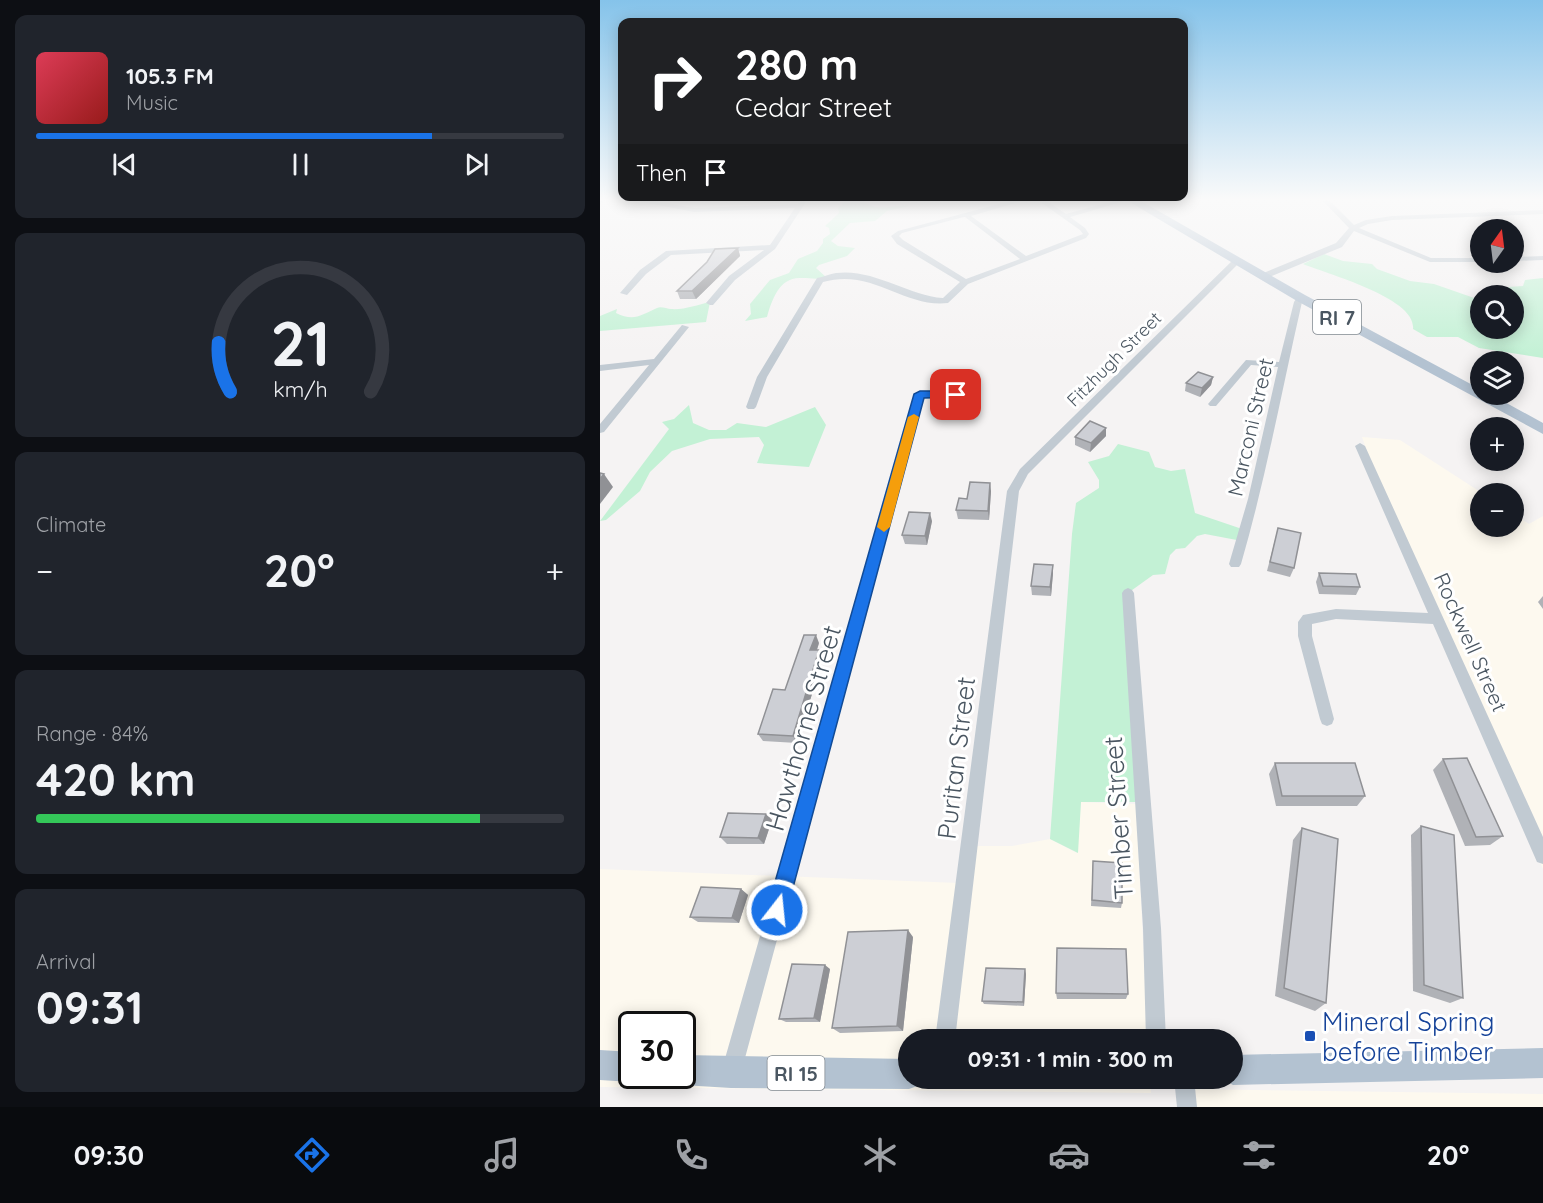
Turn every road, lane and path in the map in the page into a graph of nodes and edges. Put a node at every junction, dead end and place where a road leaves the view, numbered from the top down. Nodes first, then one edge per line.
1 (675, 253) edge
2 (765, 253) edge
3 (917, 253) edge
4 (1016, 253) edge
5 (1041, 253) edge
6 (1222, 253) edge
7 (1320, 253) edge
8 (1412, 253) edge
9 (1543, 258) edge
10 (1024, 259) junction
11 (1524, 259) edge
12 (1470, 260) edge
13 (1237, 261) junction
14 (1264, 276) junction
15 (965, 282) junction
16 (624, 292) dead end
17 (1301, 298) junction
18 (710, 303) dead end
19 (685, 327) dead end
20 (656, 361) junction
21 (1282, 365) junction
22 (600, 368) edge
23 (956, 395) dead end
24 (1213, 404) dead end
25 (751, 407) dead end
26 (1543, 429) edge
27 (600, 430) edge
28 (1360, 446) dead end
29 (1017, 482) joint
30 (1235, 564) dead end
31 (1128, 592) dead end
32 (1438, 619) junction
33 (1327, 719) dead end
34 (1543, 856) edge
35 (946, 1029) edge
36 (1156, 1029) edge
37 (1543, 1063) edge
38 (600, 1065) edge
39 (618, 1066) edge
40 (1243, 1070) edge
41 (696, 1071) edge
42 (731, 1073) junction
43 (898, 1074) edge
44 (1185, 1089) edge
45 (1187, 1107) edge

1 - 16 street
2 - 18 street
3 - 15 street
4 - 10 street
5 - 10 street
6 - 13 main road, RI 7
7 - 14 street
8 - 12 street
9 - 11 street
10 - 15 street
13 - 14 main road, RI 7
13 - 29 street, Fitzhugh Street
14 - 17 main road, RI 7
15 - 25 street
17 - 21 street, Marconi Street
17 - 26 main road, RI 7
19 - 20 street
20 - 22 street
20 - 27 street
21 - 24 street
21 - 30 street, Marconi Street
23 - 42 street, Hawthorne Street
28 - 32 street, Rockwell Street
29 - 35 street, Puritan Street
31 - 36 street, Timber Street
32 - 33 street
32 - 34 street, Rockwell Street
37 - 40 main road
38 - 39 main road
41 - 42 main road, RI 15
42 - 43 main road, RI 15
44 - 45 street

